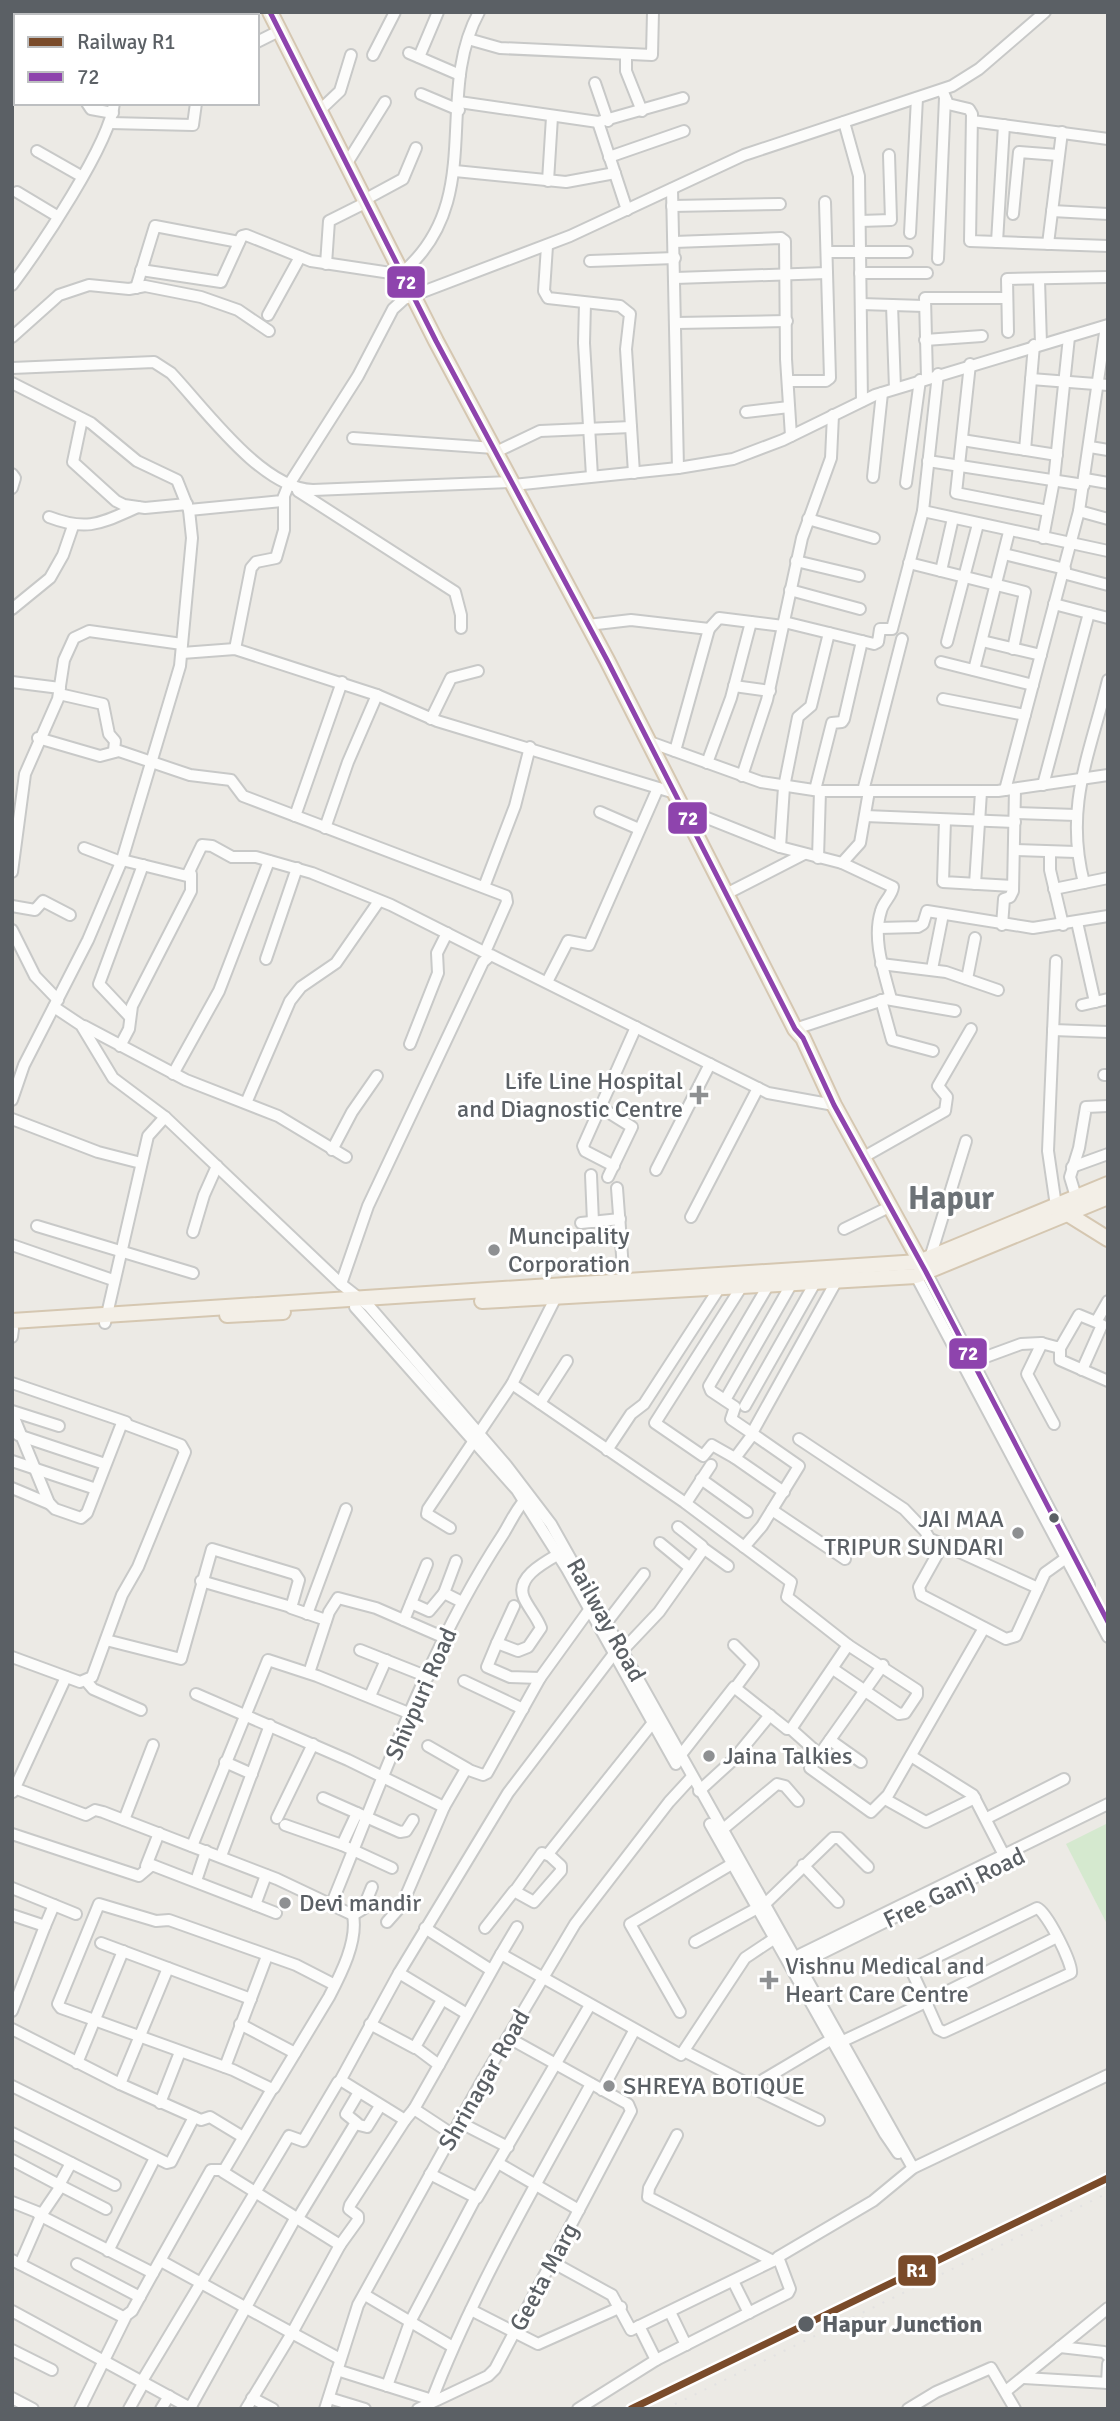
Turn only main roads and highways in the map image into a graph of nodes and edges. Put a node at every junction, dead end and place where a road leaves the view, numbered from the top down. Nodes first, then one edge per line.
1 (270, 12) edge
2 (829, 1104) junction
3 (1108, 1184) edge
4 (1108, 1197) edge
5 (1062, 1210) junction
6 (1090, 1226) junction
7 (1108, 1230) edge
8 (1108, 1239) edge
9 (920, 1266) junction
10 (360, 1304) junction
11 (105, 1319) junction
12 (12, 1321) edge
13 (13, 1329) edge

1 - 2 main road
2 - 9 main road
2 - 9 main road
3 - 5 main road
4 - 5 main road
5 - 6 main road
5 - 9 main road
6 - 7 main road
6 - 8 main road
9 - 10 main road
9 - 10 main road
10 - 11 main road
11 - 12 main road
11 - 13 main road

